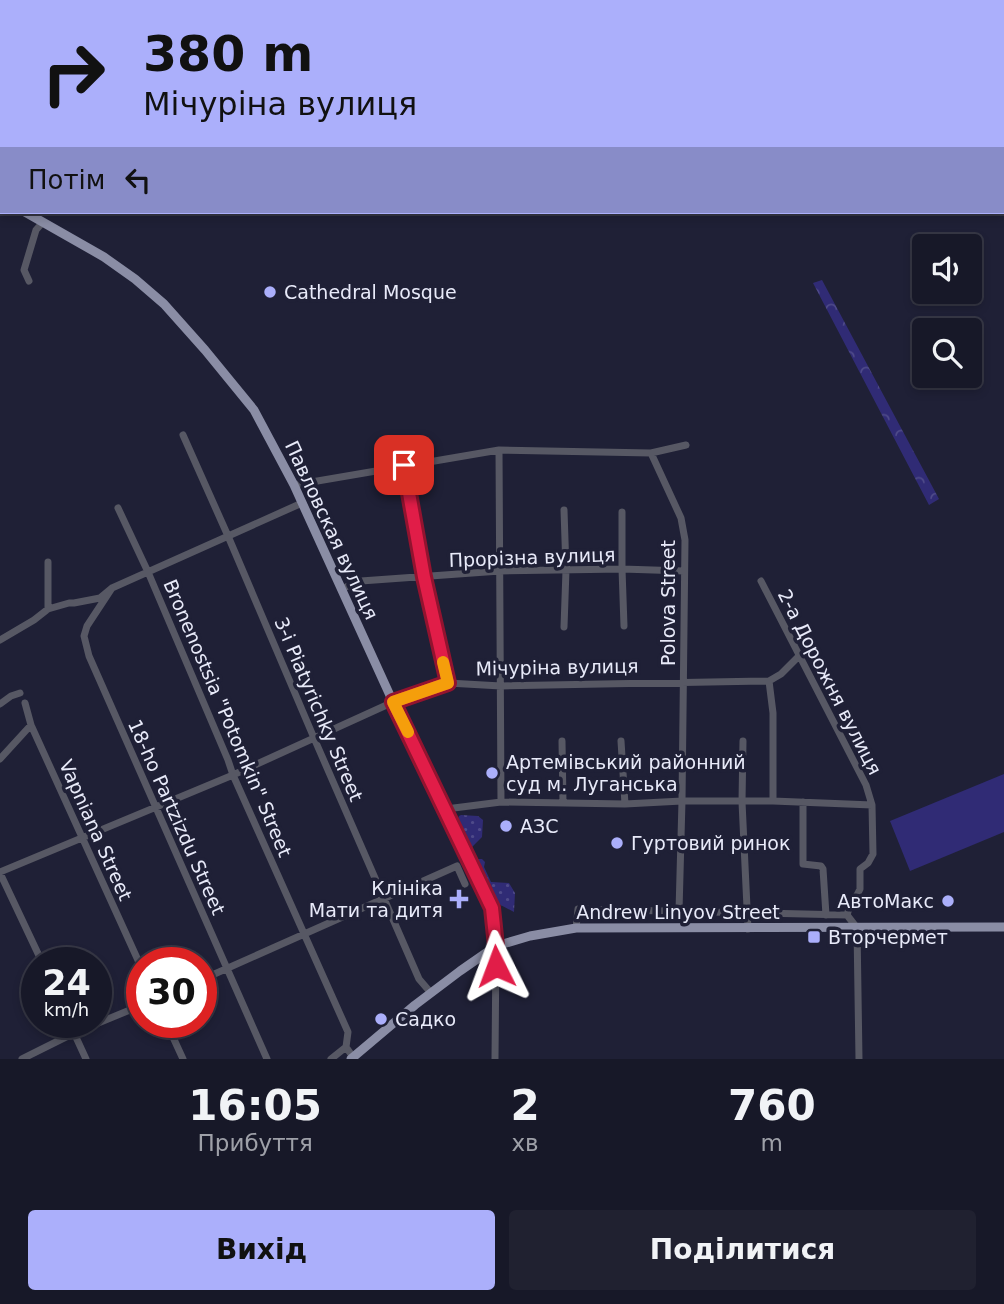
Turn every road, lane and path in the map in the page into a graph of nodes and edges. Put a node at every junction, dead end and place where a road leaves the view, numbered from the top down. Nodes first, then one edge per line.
1 (29, 214) edge
2 (43, 222) junction
3 (29, 281) dead end
4 (183, 435) dead end
5 (686, 445) dead end
6 (499, 450) junction
7 (651, 453) junction
8 (404, 465) junction
9 (294, 485) junction
10 (302, 503) junction
11 (118, 508) dead end
12 (564, 510) dead end
13 (622, 512) dead end
14 (228, 536) junction
15 (48, 562) dead end
16 (622, 569) junction
17 (500, 570) junction
18 (566, 570) junction
19 (684, 571) junction
20 (148, 572) junction
21 (424, 577) junction
22 (761, 581) dead end
23 (112, 588) junction
24 (341, 589) junction
25 (48, 609) junction
26 (624, 626) dead end
27 (565, 627) dead end
28 (0, 640) edge
29 (799, 656) junction
30 (684, 681) junction
31 (769, 681) junction
32 (448, 683) junction
33 (501, 686) junction
34 (20, 693) dead end
35 (393, 702) junction
36 (25, 703) dead end
37 (0, 704) edge
38 (31, 725) junction
39 (314, 738) junction
40 (562, 741) dead end
41 (621, 741) dead end
42 (743, 741) dead end
43 (0, 759) edge
44 (233, 775) junction
45 (682, 801) junction
46 (773, 801) junction
47 (501, 802) junction
48 (742, 802) junction
49 (803, 802) junction
50 (563, 803) junction
51 (625, 804) junction
52 (872, 805) junction
53 (155, 808) junction
54 (446, 809) junction
55 (82, 838) junction
56 (0, 873) edge
57 (465, 884) dead end
58 (384, 898) junction
59 (679, 911) junction
60 (747, 912) junction
61 (826, 915) junction
62 (847, 915) junction
63 (1004, 927) edge
64 (576, 928) junction
65 (857, 928) junction
66 (748, 929) junction
67 (305, 933) junction
68 (496, 946) junction
69 (34, 947) edge
70 (132, 947) edge
71 (227, 970) junction
72 (217, 974) edge
73 (431, 993) junction
74 (64, 1038) edge
75 (76, 1038) edge
76 (173, 1038) edge
77 (346, 1047) junction
78 (352, 1058) edge
79 (22, 1059) edge
80 (86, 1059) edge
81 (183, 1059) edge
82 (267, 1059) edge
83 (331, 1059) edge
84 (495, 1059) edge
85 (859, 1059) edge

1 - 2 main road, Павловская вулиця
2 - 3 street
2 - 9 main road, Павловская вулиця
4 - 14 street, 3-i Piatyrichky Street
5 - 7 street
6 - 7 street
6 - 8 street
6 - 17 street
7 - 19 street, Polova Street
8 - 9 street
8 - 21 street
9 - 10 main road, Павловская вулиця
10 - 14 street
10 - 24 main road, Павловская вулиця
11 - 20 street, Bronenostsia "Potomkin" Street
12 - 18 street
13 - 16 street
14 - 20 street
14 - 39 street, 3-i Piatyrichky Street
15 - 25 street
16 - 18 street, Прорізна вулиця
16 - 19 street, Прорізна вулиця
16 - 26 street
17 - 18 street, Прорізна вулиця
17 - 21 street, Прорізна вулиця
17 - 33 street
18 - 27 street
19 - 30 street, Polova Street
20 - 23 street
20 - 44 street, Bronenostsia "Potomkin" Street
21 - 24 street, Прорізна вулиця
21 - 32 street
22 - 29 street, 2-а Дорожня вулиця
23 - 25 street
23 - 53 street, 18-ho Partzizdu Street
24 - 35 main road, Павловская вулиця
25 - 28 street
29 - 31 street
29 - 52 street, 2-а Дорожня вулиця
30 - 31 street, Мічуріна вулиця
30 - 33 street, Мічуріна вулиця
30 - 45 street, Polova Street
31 - 46 street
32 - 33 street, Мічуріна вулиця
32 - 35 street, Мічуріна вулиця
33 - 47 street
34 - 37 street
35 - 39 street, Мічуріна вулиця
35 - 54 main road, Павловская вулиця
36 - 38 street, Vapniana Street
38 - 43 street
38 - 55 street, Vapniana Street
39 - 44 street, Мічуріна вулиця
39 - 58 street, 3-i Piatyrichky Street
40 - 50 street
41 - 51 street
42 - 48 street
44 - 53 street, Мічуріна вулиця
44 - 67 street, Bronenostsia "Potomkin" Street
45 - 48 street
45 - 51 street
45 - 59 street, Polova Street
46 - 48 street
46 - 49 street
47 - 50 street
47 - 54 street
48 - 60 street
49 - 52 street
49 - 61 street
50 - 51 street
52 - 62 street, 2-а Дорожня вулиця
53 - 55 street, Мічуріна вулиця
53 - 71 street, 18-ho Partzizdu Street
54 - 68 main road, Павловская вулиця
55 - 56 street, Мічуріна вулиця
55 - 70 street, Vapniana Street
56 - 69 street
57 - 58 street
58 - 67 street
58 - 73 street, 3-i Piatyrichky Street
59 - 60 street
59 - 64 street
60 - 61 street
60 - 66 street
61 - 62 street
62 - 65 street
63 - 65 main road, Andrew Linyov Street
64 - 66 main road, Andrew Linyov Street
64 - 68 main road, Andrew Linyov Street
65 - 66 main road, Andrew Linyov Street
65 - 85 street
67 - 71 street
67 - 77 street, Bronenostsia "Potomkin" Street
68 - 73 main road, Andrew Linyov Street
68 - 84 street
71 - 72 street
71 - 82 street, 18-ho Partzizdu Street
73 - 78 main road, Andrew Linyov Street
74 - 79 street
75 - 80 street
76 - 81 street
77 - 78 street, Bronenostsia "Potomkin" Street
77 - 83 street

